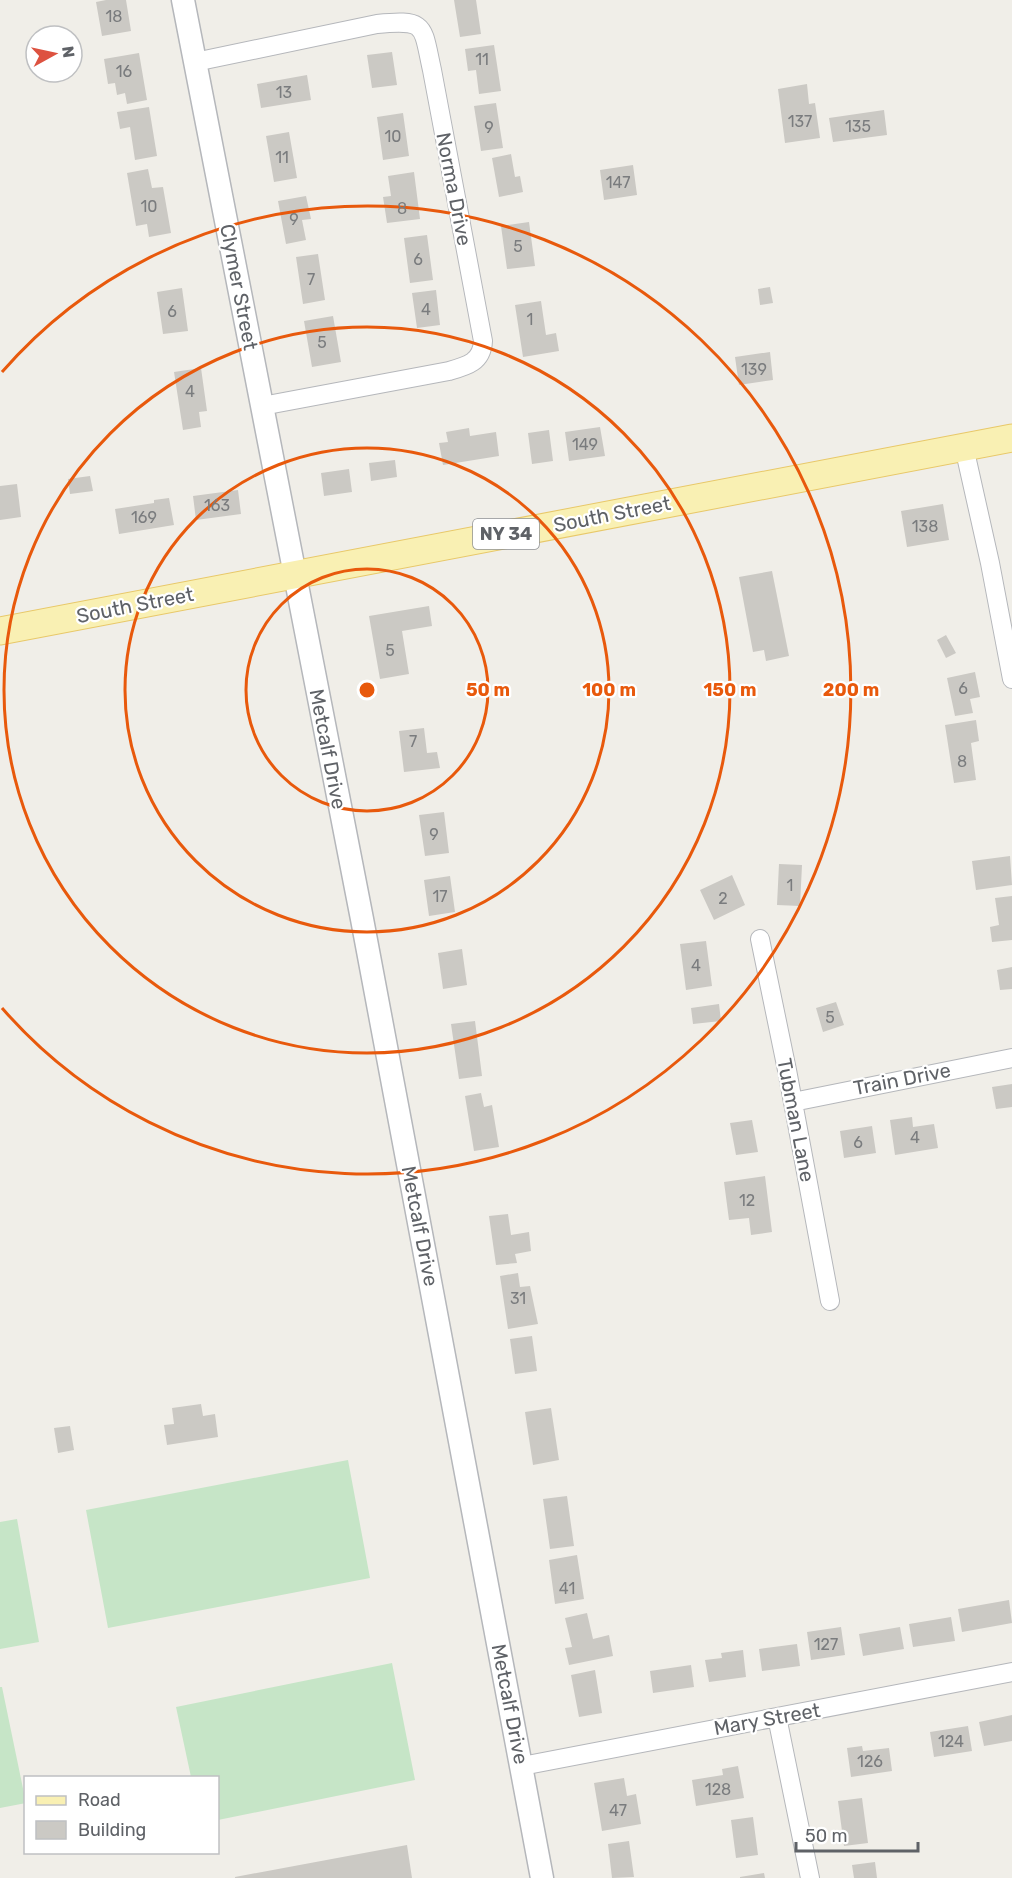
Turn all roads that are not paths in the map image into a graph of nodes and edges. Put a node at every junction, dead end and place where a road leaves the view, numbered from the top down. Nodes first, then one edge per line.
1 (183, 0) edge
2 (195, 62) junction
3 (262, 406) junction
4 (1012, 438) edge
5 (964, 447) junction
6 (294, 574) junction
7 (0, 631) edge
8 (1012, 679) edge
9 (760, 939) dead end
10 (1012, 1058) edge
11 (793, 1102) junction
12 (830, 1301) dead end
13 (1012, 1672) edge
14 (777, 1717) junction
15 (522, 1766) junction
16 (542, 1878) edge
17 (810, 1878) edge

1 - 2 street, Clymer Street
2 - 3 street, Clymer Street
2 - 3 street, Norma Drive
3 - 6 street, Clymer Street
4 - 5 main road, South Street / NY 34
5 - 6 main road, South Street / NY 34
5 - 8 street
6 - 7 main road, South Street / NY 34
6 - 15 street, Metcalf Drive
9 - 11 street, Tubman Lane
10 - 11 street, Train Drive
11 - 12 street, Tubman Lane
13 - 14 street, Mary Street
14 - 15 street, Mary Street
14 - 17 street
15 - 16 street, Metcalf Drive

